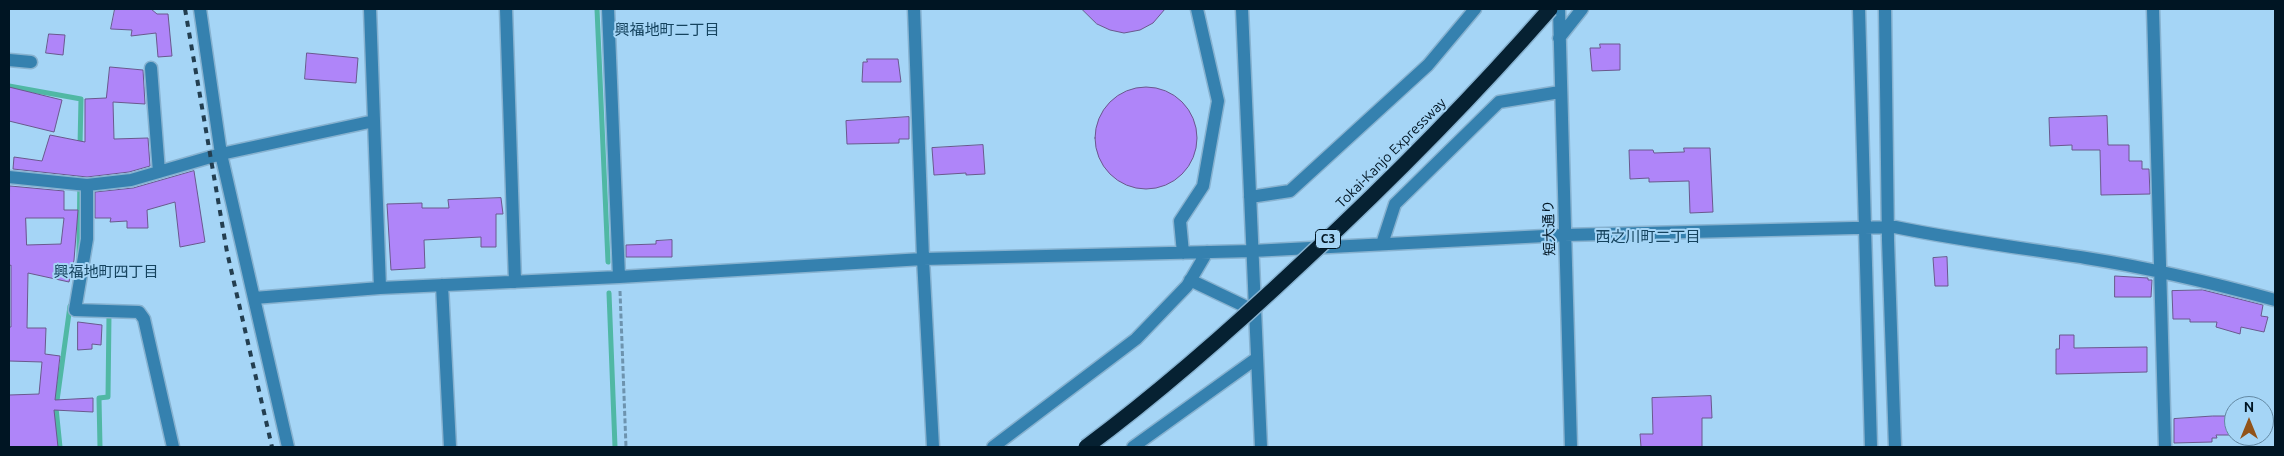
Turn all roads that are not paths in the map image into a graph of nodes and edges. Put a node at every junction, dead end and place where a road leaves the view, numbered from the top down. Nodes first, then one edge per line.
1 (200, 9) edge
2 (370, 9) edge
3 (506, 9) edge
4 (608, 9) edge
5 (914, 9) edge
6 (1197, 9) edge
7 (1242, 9) edge
8 (1475, 9) edge
9 (1550, 9) edge
10 (1559, 9) edge
11 (1582, 9) edge
12 (1859, 9) edge
13 (1885, 9) edge
14 (2153, 9) edge
15 (1559, 38) junction
16 (9, 60) edge
17 (31, 62) dead end
18 (151, 68) dead end
19 (1560, 92) junction
20 (374, 121) junction
21 (221, 154) junction
22 (160, 172) junction
23 (9, 177) edge
24 (88, 185) junction
25 (1250, 197) junction
26 (1868, 227) junction
27 (1887, 227) junction
28 (1564, 235) junction
29 (1382, 244) junction
30 (1252, 251) junction
31 (1183, 252) junction
32 (1207, 252) junction
33 (923, 259) junction
34 (2160, 272) junction
35 (619, 277) junction
36 (1190, 280) junction
37 (515, 282) junction
38 (442, 285) junction
39 (380, 288) junction
40 (254, 298) junction
41 (2275, 300) edge
42 (1255, 311) junction
43 (1257, 358) junction
44 (174, 447) edge
45 (288, 447) edge
46 (450, 447) edge
47 (933, 447) edge
48 (993, 447) edge
49 (1086, 447) edge
50 (1132, 447) edge
51 (1261, 447) edge
52 (1570, 447) edge
53 (1871, 447) edge
54 (1895, 447) edge
55 (2165, 447) edge

1 - 21 street
2 - 20 street
3 - 37 street
4 - 35 street
5 - 33 street
6 - 31 street
7 - 25 street
8 - 25 street
9 - 49 highway, Tokai-Kanjo Expressway / C3, bridge
10 - 15 street, 短大通り
11 - 15 street
12 - 26 street
13 - 27 street
14 - 34 street
15 - 19 street, 短大通り
16 - 17 street
18 - 22 street
19 - 28 street, 短大通り
19 - 29 street
20 - 21 street
20 - 39 street
21 - 22 street
21 - 40 street
22 - 24 street
23 - 24 street
24 - 44 street
25 - 30 street
26 - 27 street
26 - 28 street
26 - 53 street
27 - 34 street
27 - 54 street
28 - 29 street
28 - 52 street, 短大通り
29 - 30 street
30 - 32 street
30 - 42 street
31 - 32 street
31 - 33 street
32 - 36 street
33 - 35 street
33 - 47 street
34 - 41 street
34 - 55 street
35 - 37 street
36 - 42 street
36 - 48 street
37 - 38 street
38 - 39 street
38 - 46 street
39 - 40 street
40 - 45 street
42 - 43 street
43 - 50 street
43 - 51 street

